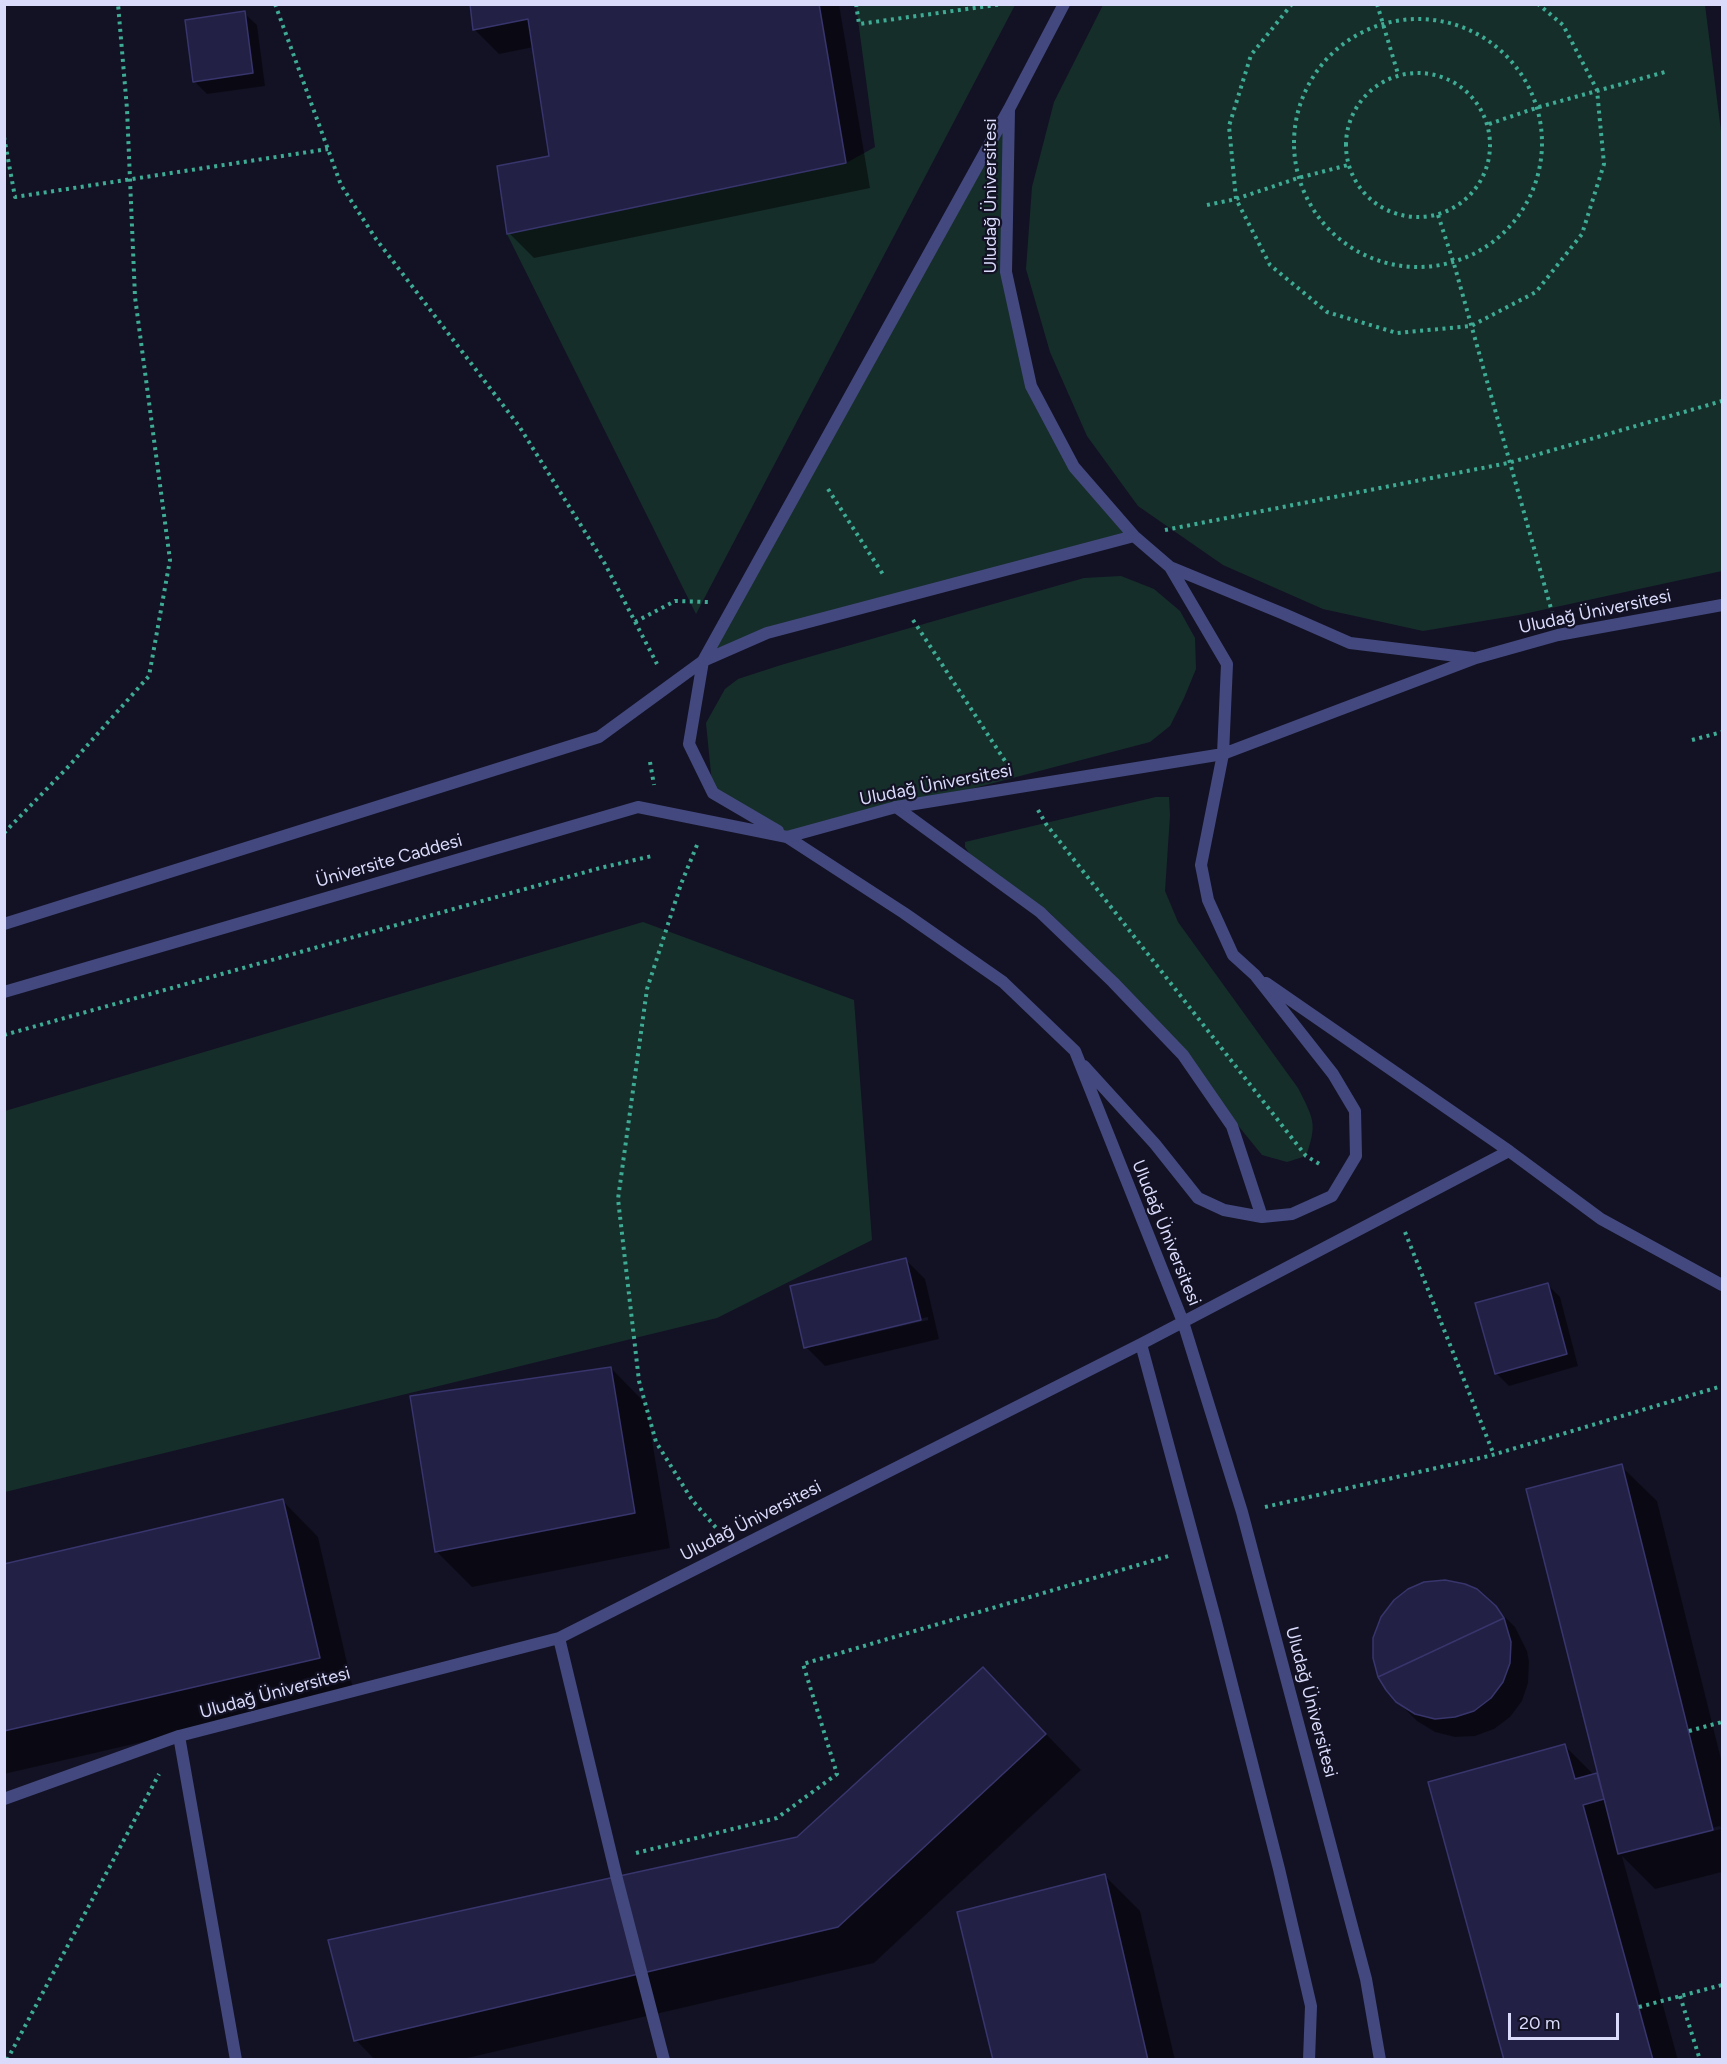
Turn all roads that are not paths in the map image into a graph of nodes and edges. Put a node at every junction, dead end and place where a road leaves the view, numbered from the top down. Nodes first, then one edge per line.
1 (1064, 4) edge
2 (1009, 109) junction
3 (1134, 536) junction
4 (1170, 567) junction
5 (1722, 605) edge
6 (1476, 658) junction
7 (703, 662) junction
8 (1223, 754) junction
9 (896, 807) junction
10 (787, 837) junction
11 (4, 924) edge
12 (1255, 975) junction
13 (4, 992) edge
14 (1078, 1059) junction
15 (1509, 1151) junction
16 (1262, 1217) junction
17 (1722, 1286) edge
18 (1183, 1323) junction
19 (1141, 1344) junction
20 (559, 1638) junction
21 (179, 1736) junction
22 (4, 1799) edge
23 (236, 2060) edge
24 (664, 2060) edge
25 (1309, 2060) edge
26 (1380, 2060) edge

1 - 2 street, Uludağ Üniversitesi
2 - 3 street, Uludağ Üniversitesi
2 - 7 street
3 - 4 street, Uludağ Üniversitesi
3 - 7 street
4 - 6 street, Uludağ Üniversitesi
4 - 8 street
5 - 6 street, Uludağ Üniversitesi
6 - 8 street, Uludağ Üniversitesi
7 - 10 street
7 - 11 street
8 - 9 street, Uludağ Üniversitesi
8 - 12 street
9 - 10 street, Uludağ Üniversitesi
9 - 16 street
10 - 13 street, Üniversite Caddesi
10 - 14 street, Uludağ Üniversitesi
12 - 15 street
12 - 16 street
14 - 16 street
14 - 18 street, Uludağ Üniversitesi
15 - 17 street
15 - 18 street, Uludağ Üniversitesi
18 - 19 street, Uludağ Üniversitesi
18 - 26 street, Uludağ Üniversitesi
19 - 20 street, Uludağ Üniversitesi
19 - 25 street
20 - 21 street, Uludağ Üniversitesi
20 - 24 street
21 - 22 street, Uludağ Üniversitesi
21 - 23 street

